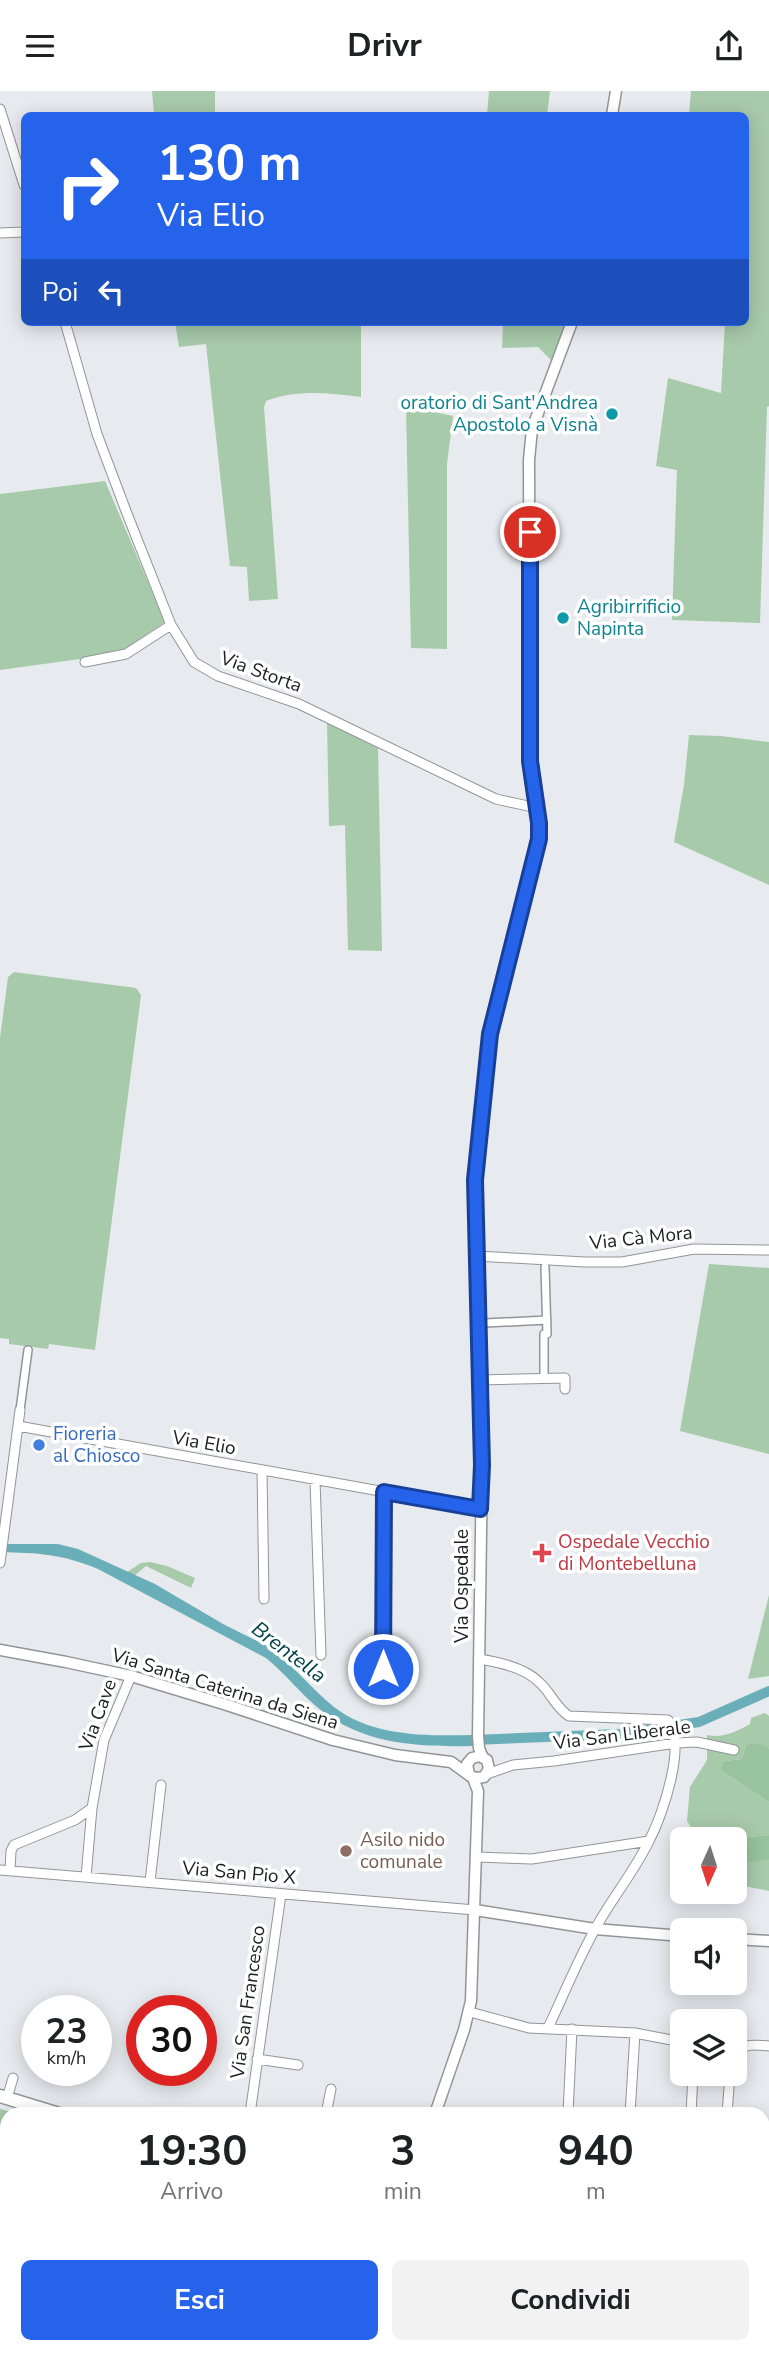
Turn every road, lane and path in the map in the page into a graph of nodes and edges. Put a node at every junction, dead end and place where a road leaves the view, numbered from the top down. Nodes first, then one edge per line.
1 (616, 91) edge
2 (0, 109) edge
3 (612, 112) edge
4 (21, 176) edge
5 (21, 232) edge
6 (0, 233) edge
7 (66, 326) edge
8 (571, 326) edge
9 (171, 625) junction
10 (85, 661) dead end
11 (537, 808) junction
12 (769, 1250) edge
13 (476, 1256) junction
14 (545, 1267) dead end
15 (547, 1320) junction
16 (485, 1323) dead end
17 (28, 1350) dead end
18 (544, 1378) junction
19 (479, 1380) junction
20 (565, 1389) dead end
21 (20, 1410) joint
22 (18, 1426) junction
23 (262, 1471) junction
24 (315, 1480) junction
25 (384, 1492) junction
26 (480, 1509) junction
27 (1, 1556) edge
28 (0, 1563) edge
29 (264, 1599) dead end
30 (0, 1650) edge
31 (321, 1655) dead end
32 (480, 1660) junction
33 (383, 1669) dead end
34 (131, 1677) junction
35 (676, 1743) junction
36 (734, 1750) dead end
37 (478, 1756) junction
38 (441, 1760) junction
39 (513, 1765) junction
40 (469, 1775) junction
41 (486, 1775) junction
42 (161, 1785) dead end
43 (478, 1794) junction
44 (92, 1808) junction
45 (649, 1841) junction
46 (477, 1857) junction
47 (5, 1870) edge
48 (86, 1877) junction
49 (150, 1882) junction
50 (281, 1894) junction
51 (475, 1910) junction
52 (594, 1929) junction
53 (670, 1935) edge
54 (747, 1940) edge
55 (769, 1941) edge
56 (470, 2012) junction
57 (548, 2028) junction
58 (572, 2029) junction
59 (635, 2033) junction
60 (670, 2040) edge
61 (747, 2045) edge
62 (769, 2046) edge
63 (257, 2059) junction
64 (298, 2065) dead end
65 (13, 2078) dead end
66 (692, 2086) edge
67 (729, 2086) edge
68 (331, 2089) dead end
69 (4, 2097) edge
70 (36, 2107) edge
71 (251, 2107) edge
72 (327, 2107) edge
73 (437, 2107) edge
74 (568, 2107) edge
75 (630, 2107) edge
76 (691, 2107) edge
77 (728, 2107) edge

1 - 3 street
2 - 4 street
5 - 6 street
7 - 9 street, Via Storta
8 - 11 street, Via Ospedale
9 - 10 street
9 - 11 street, Via Storta
11 - 13 street, Via Ospedale
12 - 13 street, Via Cà Mora
13 - 19 street, Via Ospedale
14 - 15 street
15 - 16 street
15 - 18 street
17 - 21 street
18 - 19 street
18 - 20 street
19 - 26 street, Via Ospedale
21 - 22 street
22 - 23 street, Via Elio
22 - 27 street
23 - 24 street, Via Elio
23 - 29 street
24 - 25 street, Via Elio
24 - 31 street
25 - 26 street, Via Elio
25 - 33 street
26 - 32 street, Via Ospedale
27 - 28 street
30 - 34 street, Via Santa Caterina da Siena
32 - 35 street
32 - 37 street, Via Ospedale
34 - 38 street, Via Santa Caterina da Siena
34 - 44 street, Via Cave
35 - 36 street, Via San Liberale
35 - 39 street, Via San Liberale
35 - 45 street
37 - 38 street, Via Santa Caterina da Siena
37 - 39 street, Via San Liberale
37 - 40 street
37 - 41 street
38 - 40 street, Via Santa Caterina da Siena
39 - 41 street, Via San Liberale
40 - 41 street
40 - 43 street
41 - 43 street
42 - 49 street
43 - 46 street
44 - 47 street
44 - 48 street, Via Cave
45 - 46 street
45 - 52 street
46 - 51 street
47 - 48 street, Via San Pio X
48 - 49 street, Via San Pio X
49 - 50 street, Via San Pio X
50 - 51 street, Via San Pio X
50 - 63 street, Via San Francesco
51 - 52 street
51 - 56 street
52 - 53 street
52 - 57 street
54 - 55 street
56 - 57 street
56 - 73 street
57 - 58 street
58 - 59 street
58 - 74 street
59 - 60 street
59 - 75 street
61 - 62 street
63 - 64 street
63 - 71 street, Via San Francesco
65 - 69 street
66 - 76 street
67 - 77 street
68 - 72 street
69 - 70 main road

